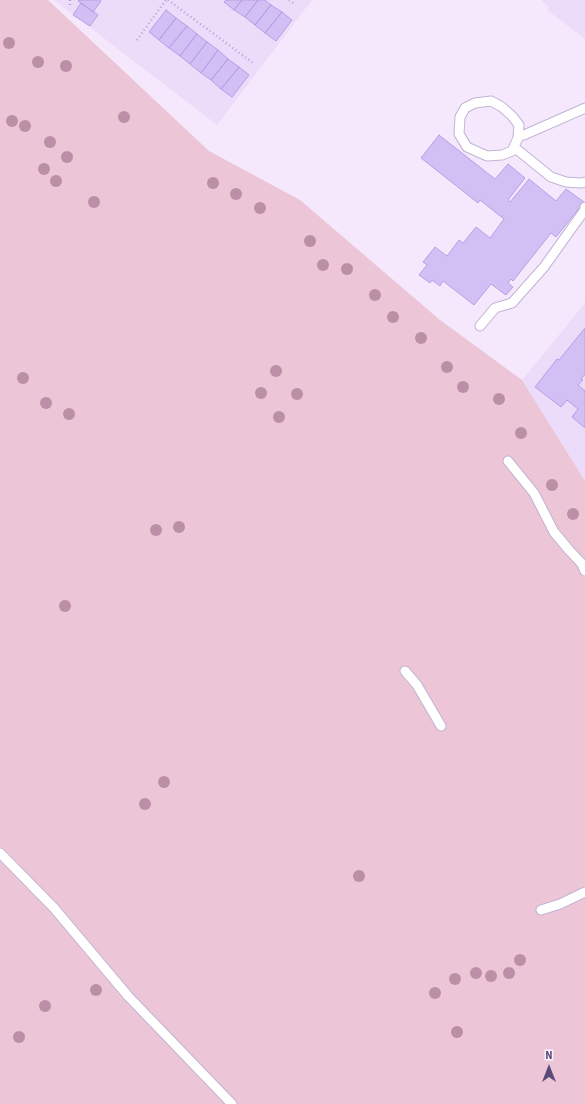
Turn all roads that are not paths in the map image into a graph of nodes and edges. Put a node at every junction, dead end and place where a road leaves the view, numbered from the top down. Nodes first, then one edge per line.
1 (585, 108) edge
2 (518, 135) junction
3 (514, 147) junction
4 (585, 182) edge
5 (585, 208) edge
6 (480, 326) dead end
7 (508, 461) dead end
8 (585, 571) edge
9 (405, 670) dead end
10 (440, 726) dead end
11 (0, 853) edge
12 (585, 892) edge
13 (541, 910) dead end
14 (232, 1104) edge

1 - 2 lane
2 - 3 lane
2 - 3 lane
3 - 4 lane
5 - 6 lane
7 - 8 lane
9 - 10 lane
11 - 14 lane
12 - 13 lane

